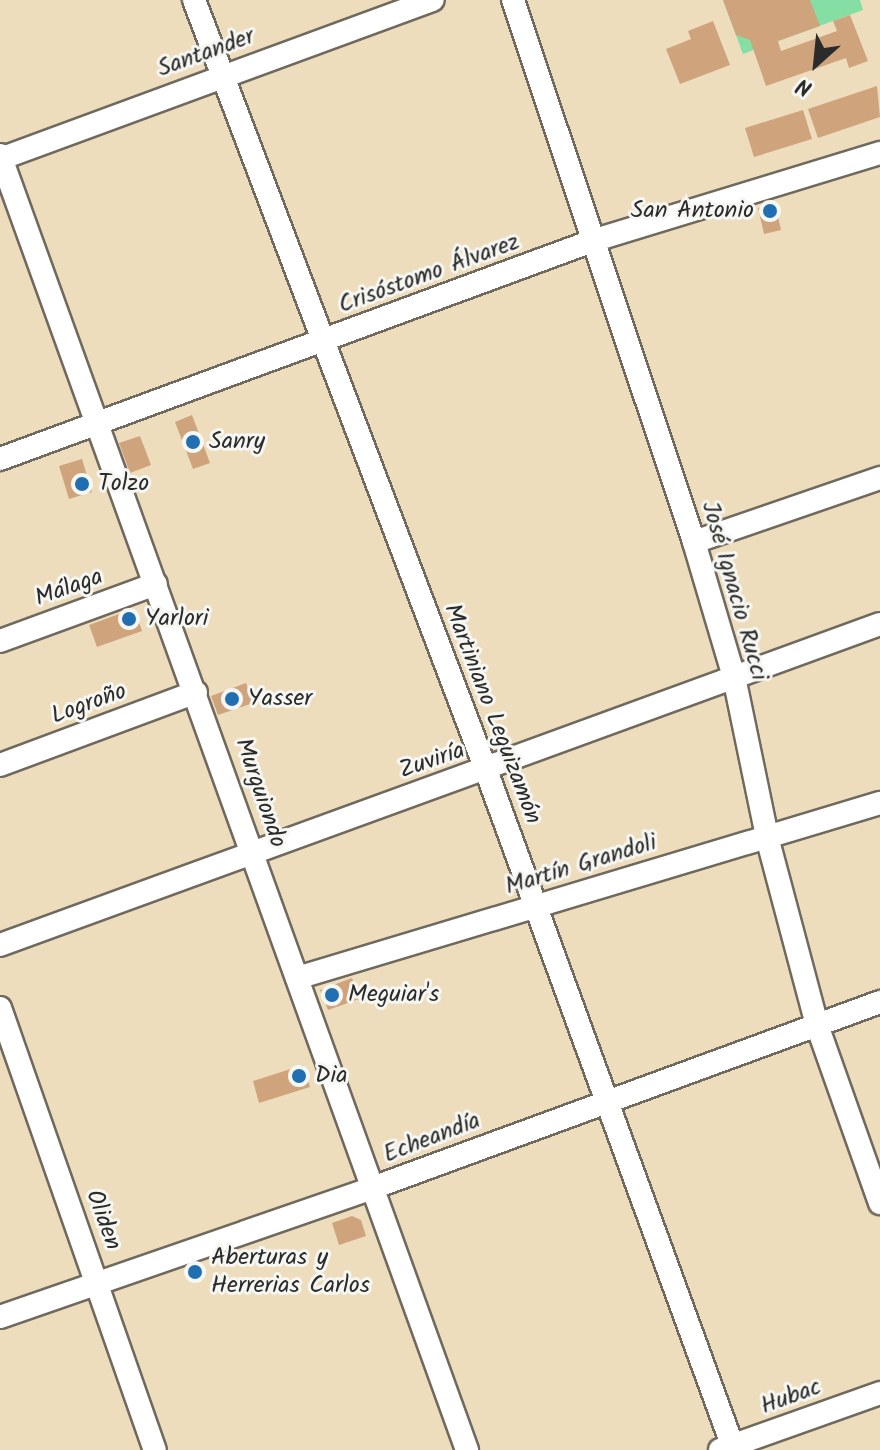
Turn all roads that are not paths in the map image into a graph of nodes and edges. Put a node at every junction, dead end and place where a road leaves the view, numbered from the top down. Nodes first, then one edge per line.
1 (194, 0) edge
2 (433, 0) edge
3 (513, 0) edge
4 (222, 74) junction
5 (880, 153) edge
6 (0, 157) edge
7 (595, 240) junction
8 (323, 342) junction
9 (96, 425) junction
10 (0, 459) edge
11 (880, 478) edge
12 (694, 542) junction
13 (156, 584) junction
14 (880, 624) edge
15 (0, 641) edge
16 (734, 677) junction
17 (196, 692) junction
18 (0, 765) edge
19 (486, 770) junction
20 (880, 803) edge
21 (767, 837) junction
22 (253, 852) junction
23 (536, 906) junction
24 (0, 945) edge
25 (297, 978) junction
26 (880, 1002) edge
27 (0, 1008) edge
28 (817, 1025) junction
29 (604, 1100) junction
30 (375, 1187) junction
31 (880, 1203) edge
32 (97, 1281) junction
33 (0, 1317) edge
34 (880, 1393) edge
35 (729, 1449) edge
36 (155, 1450) edge
37 (467, 1450) edge

1 - 4 street, Martiniano Leguizamón
2 - 4 street, Santander
3 - 7 street, José Ignacio Rucci
4 - 6 street, Santander
4 - 8 street, Martiniano Leguizamón
5 - 7 street, Crisóstomo Álvarez
6 - 9 street, Murguiondo
7 - 8 street, Crisóstomo Álvarez
7 - 12 street, José Ignacio Rucci
8 - 9 street, Crisóstomo Álvarez
8 - 19 street, Martiniano Leguizamón
9 - 10 street, Crisóstomo Álvarez
9 - 13 street, Murguiondo
11 - 12 street
12 - 16 street, José Ignacio Rucci
13 - 15 street, Málaga
13 - 17 street, Murguiondo
14 - 16 street, Zuviría
16 - 19 street, Zuviría
16 - 21 street, José Ignacio Rucci
17 - 18 street, Logroño
17 - 22 street, Murguiondo
19 - 22 street, Zuviría
19 - 23 street, Martiniano Leguizamón
20 - 21 street, Martín Grandoli
21 - 23 street, Martín Grandoli
21 - 28 street, José Ignacio Rucci
22 - 24 street, Zuviría
22 - 25 street, Murguiondo
23 - 25 street, Martín Grandoli
23 - 29 street, Martiniano Leguizamón
25 - 30 street, Murguiondo
26 - 28 street, Echeandía
27 - 32 street, Oliden
28 - 29 street, Echeandía
28 - 31 street, José Ignacio Rucci
29 - 30 street, Echeandía
29 - 35 street, Martiniano Leguizamón
30 - 32 street, Echeandía
30 - 37 street, Murguiondo
32 - 33 street, Echeandía
32 - 36 street, Oliden
34 - 35 street, Hubac

